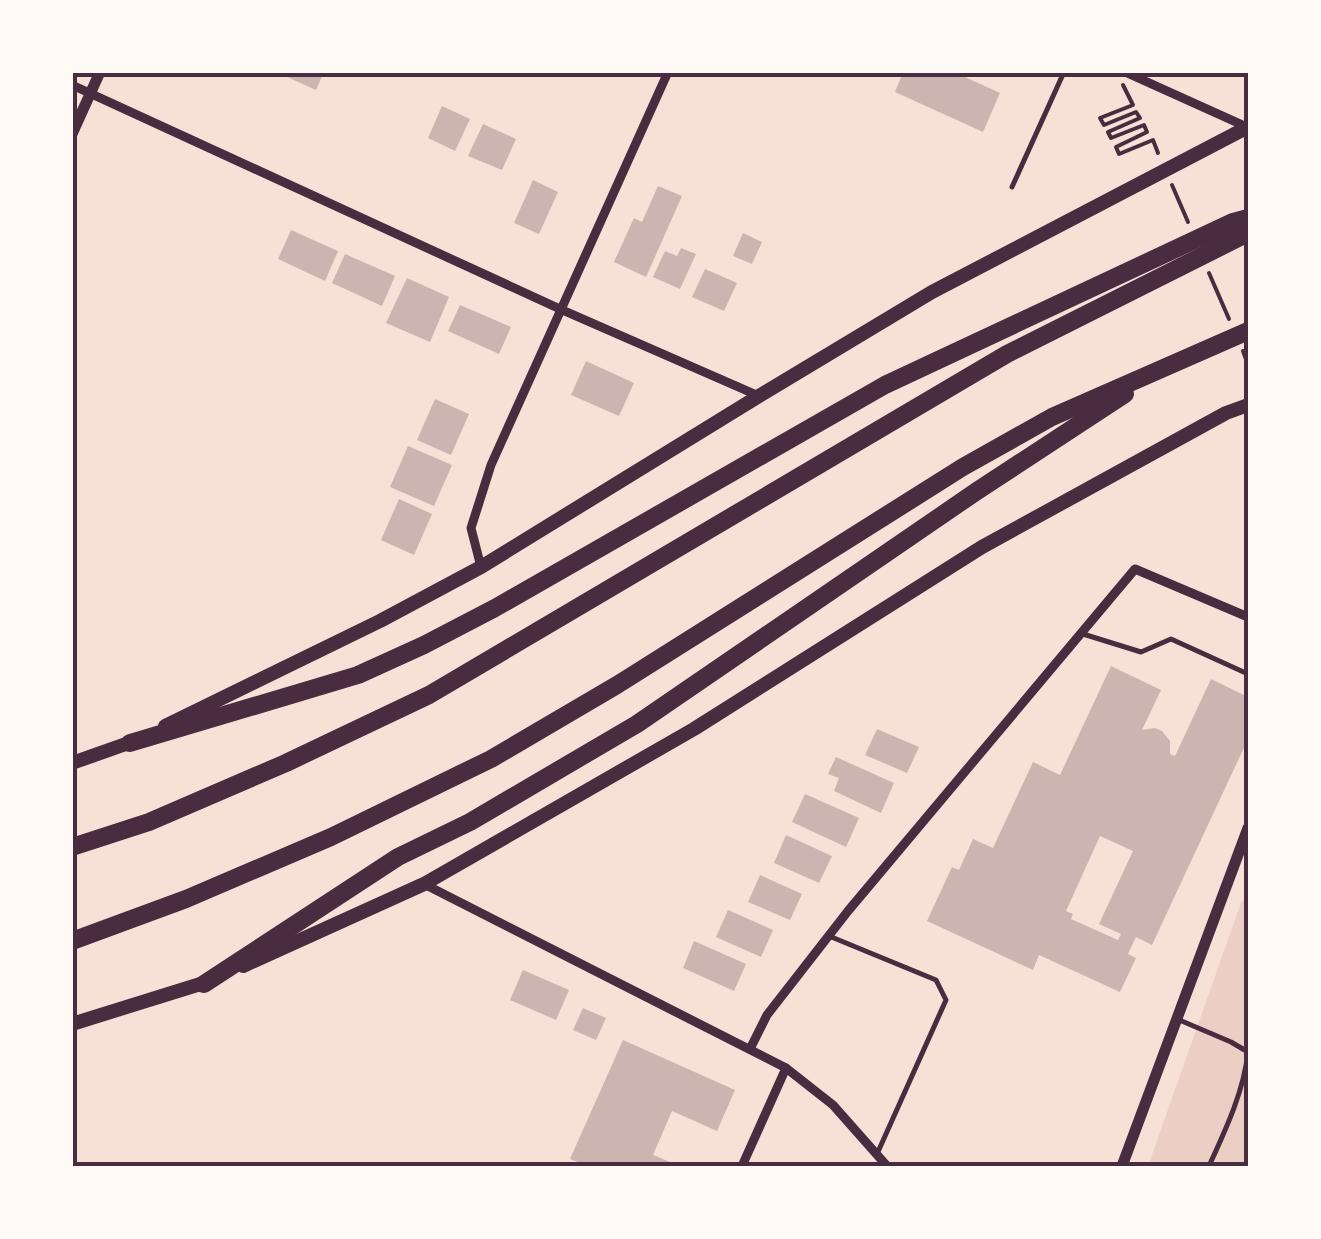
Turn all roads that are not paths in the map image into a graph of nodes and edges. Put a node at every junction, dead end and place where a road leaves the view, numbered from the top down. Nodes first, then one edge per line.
1 (100, 72) edge
2 (668, 72) edge
3 (1064, 72) edge
4 (1125, 72) edge
5 (72, 85) edge
6 (91, 93) junction
7 (1248, 127) edge
8 (72, 134) edge
9 (1012, 187) dead end
10 (1248, 218) edge
11 (1248, 233) edge
12 (560, 309) junction
13 (1248, 331) edge
14 (1169, 366) junction
15 (759, 396) junction
16 (1248, 405) edge
17 (481, 567) junction
18 (1248, 617) edge
19 (1080, 632) junction
20 (1248, 674) edge
21 (130, 743) junction
22 (72, 763) edge
23 (1248, 828) edge
24 (72, 846) edge
25 (424, 884) junction
26 (828, 936) junction
27 (72, 941) edge
28 (204, 984) junction
29 (1176, 1019) junction
30 (72, 1024) edge
31 (750, 1049) junction
32 (1248, 1052) edge
33 (786, 1068) junction
34 (877, 1155) junction
35 (742, 1166) edge
36 (887, 1166) edge
37 (1122, 1166) edge
38 (1209, 1166) edge

1 - 6 street
2 - 12 street
3 - 9 lane
4 - 7 street
5 - 6 street
6 - 8 street
6 - 12 street
7 - 15 main road
10 - 21 highway
11 - 24 highway
12 - 15 street
12 - 17 street
13 - 14 highway
14 - 27 highway
14 - 28 highway
15 - 17 main road
16 - 25 main road
17 - 21 main road
18 - 19 street
19 - 20 lane
19 - 26 street
21 - 22 main road
23 - 29 street
25 - 28 main road
25 - 31 street
26 - 31 street
26 - 34 lane
28 - 30 main road
29 - 32 lane
29 - 37 street
31 - 33 street
32 - 38 lane
33 - 34 street
33 - 35 street
34 - 36 street

